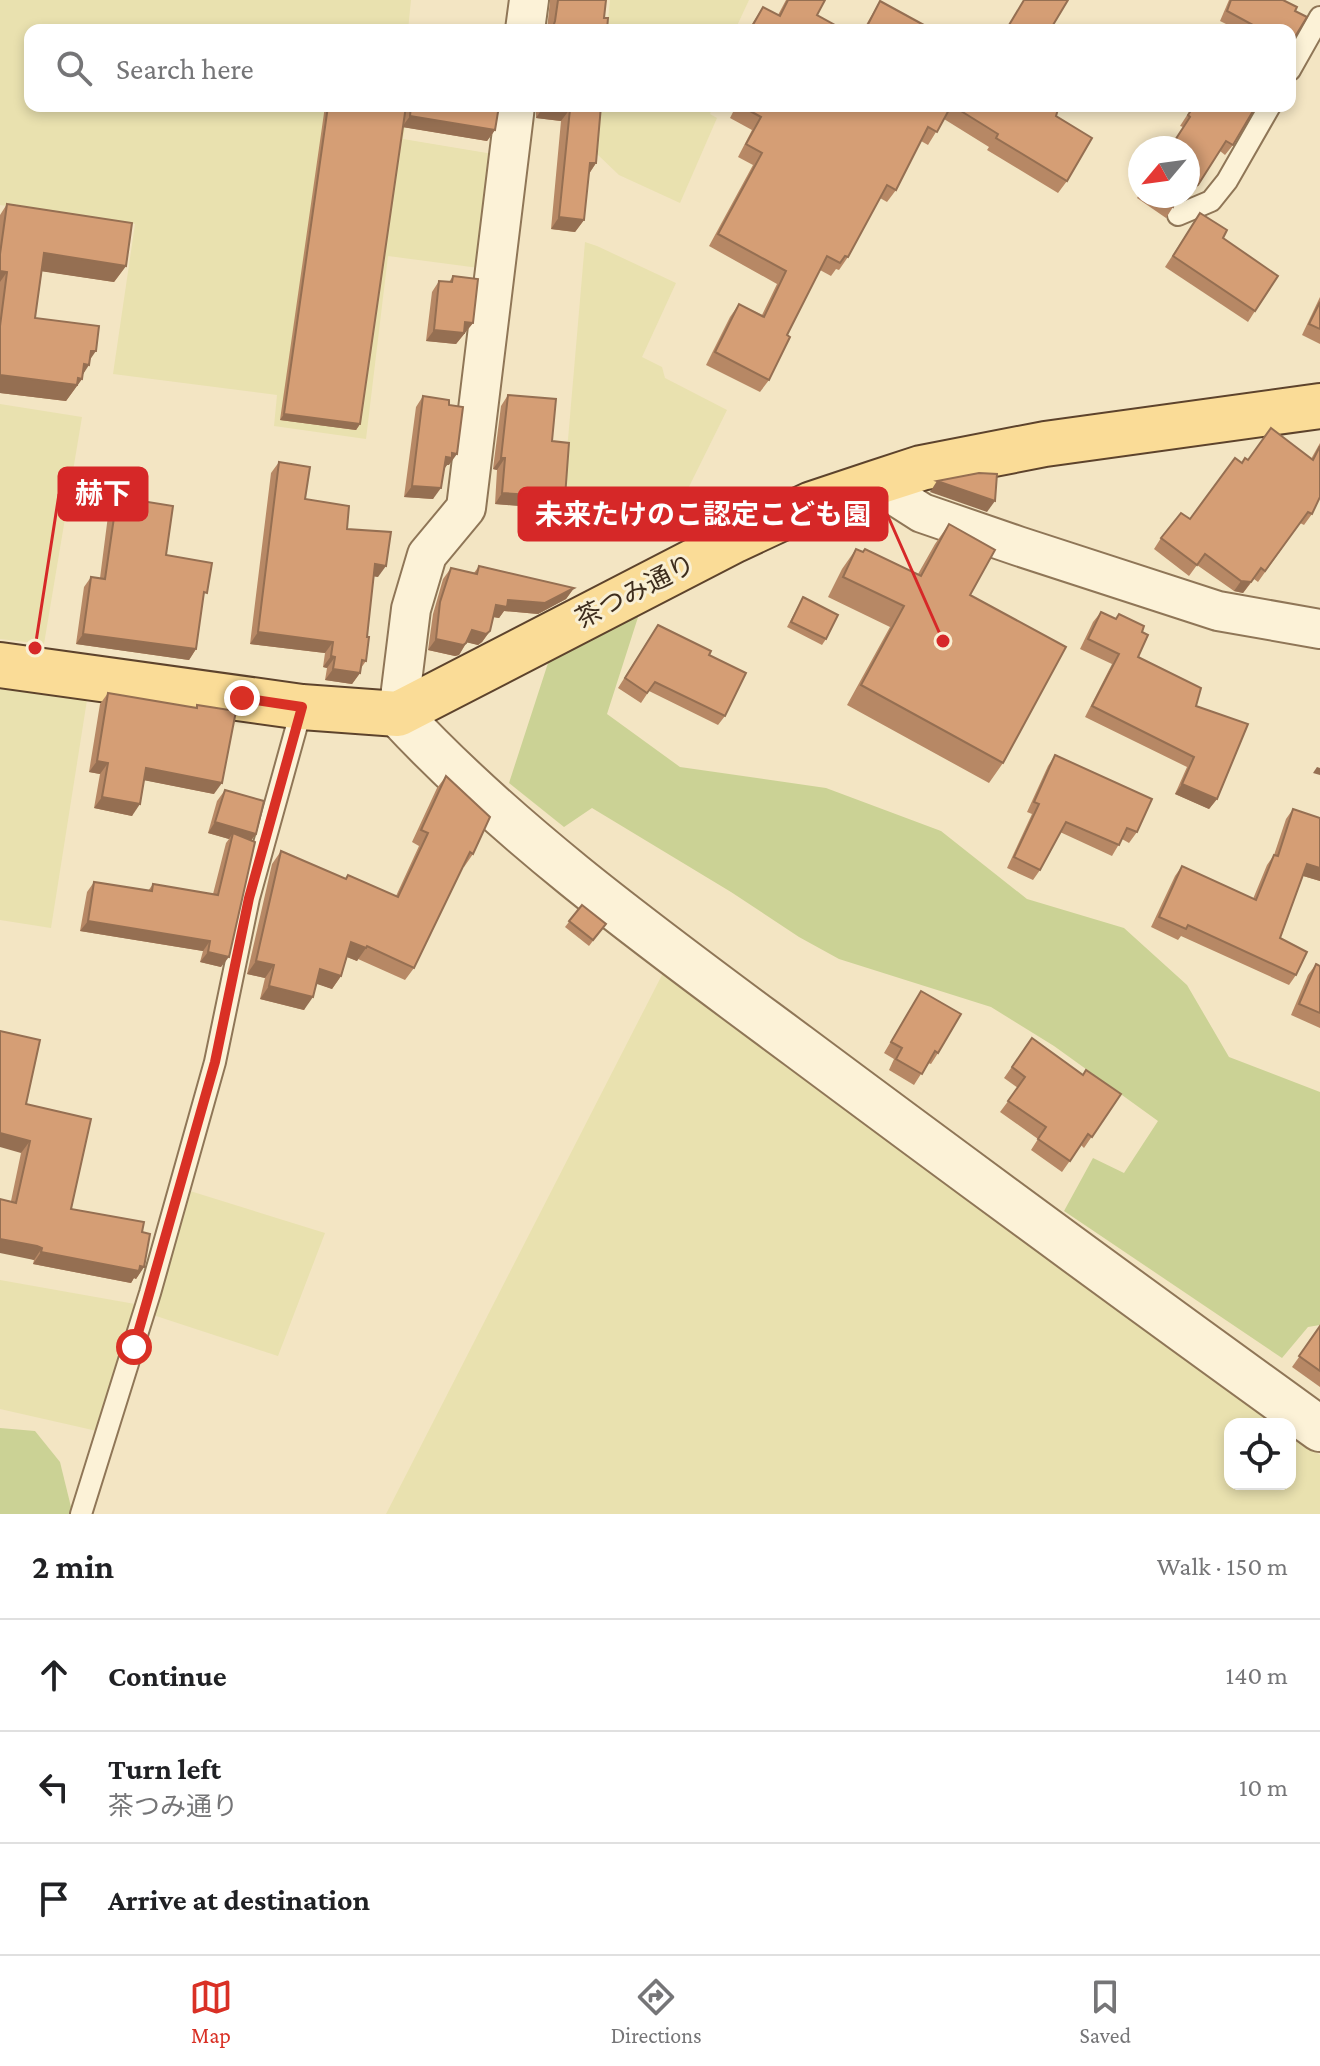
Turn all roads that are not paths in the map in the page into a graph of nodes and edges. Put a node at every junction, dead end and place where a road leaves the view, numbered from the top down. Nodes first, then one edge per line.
1 (529, 0) edge
2 (1320, 17) edge
3 (526, 24) edge
4 (1296, 59) edge
5 (514, 112) edge
6 (1267, 112) edge
7 (1178, 215) edge
8 (1320, 406) edge
9 (875, 483) junction
10 (1320, 629) edge
11 (0, 665) edge
12 (302, 707) junction
13 (398, 714) junction
14 (1320, 1429) edge
15 (81, 1514) edge

1 - 3 street
2 - 4 lane
5 - 13 street
6 - 7 lane
8 - 9 main road, 茶つみ通り
9 - 10 street
9 - 13 main road, 茶つみ通り
11 - 12 main road
12 - 13 main road
12 - 15 lane
13 - 14 street

